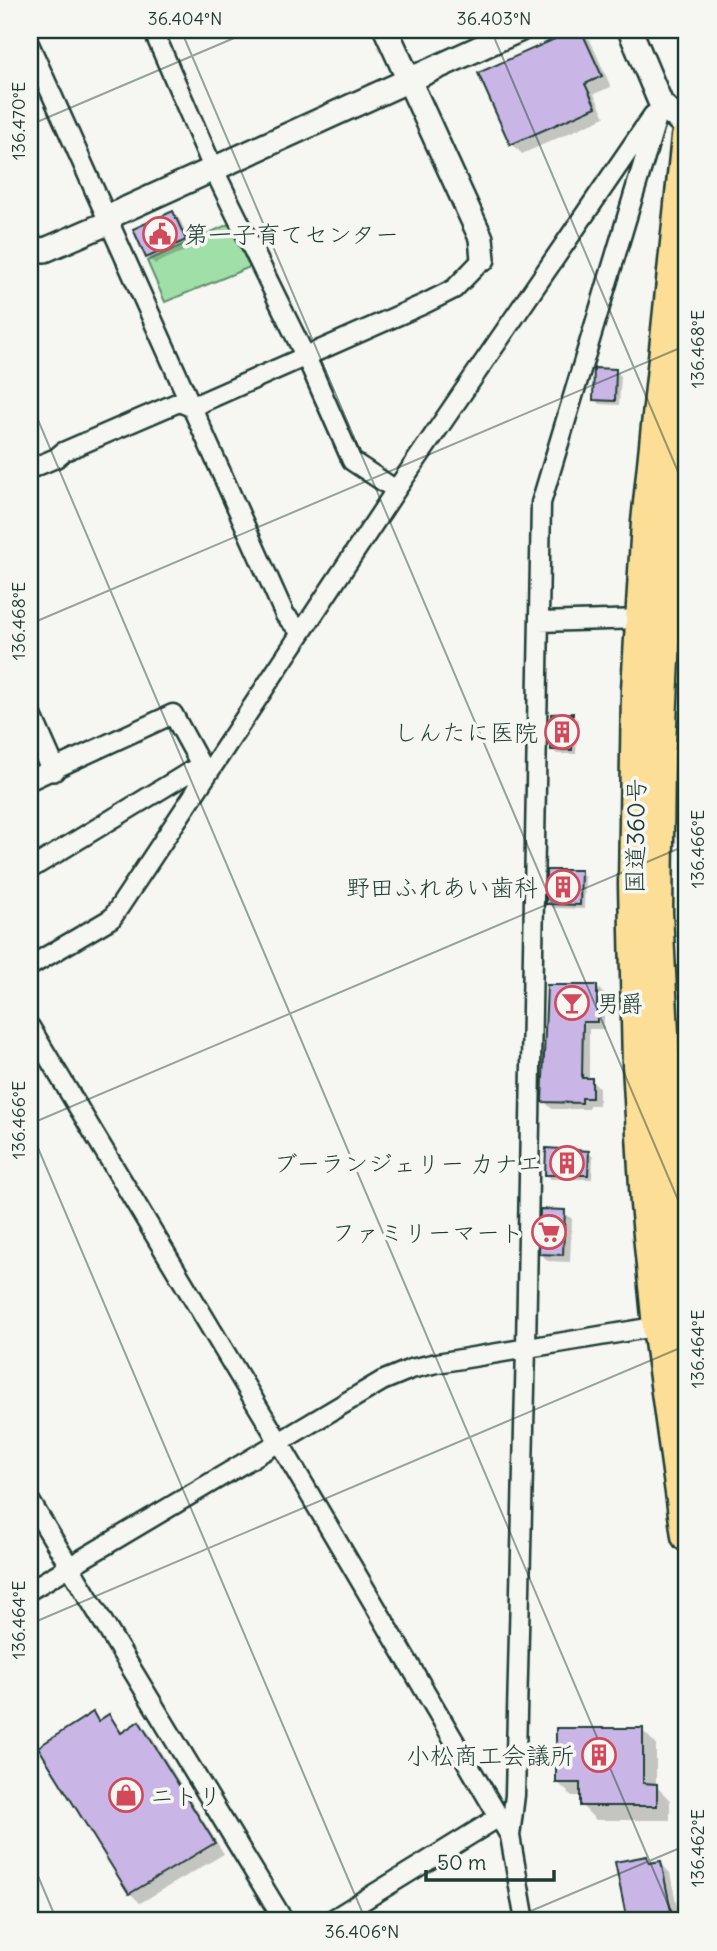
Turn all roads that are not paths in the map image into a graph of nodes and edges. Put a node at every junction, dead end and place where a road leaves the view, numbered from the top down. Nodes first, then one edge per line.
1 (153, 30) edge
2 (386, 30) edge
3 (519, 30) edge
4 (630, 30) edge
5 (30, 46) edge
6 (408, 79) junction
7 (661, 104) junction
8 (687, 127) edge
9 (687, 136) edge
10 (213, 168) junction
11 (109, 219) junction
12 (30, 248) edge
13 (483, 259) joint
14 (680, 275) edge
15 (306, 356) junction
16 (687, 380) edge
17 (191, 407) junction
18 (30, 469) edge
19 (396, 490) junction
20 (665, 617) edge
21 (539, 622) junction
22 (301, 632) junction
23 (30, 717) edge
24 (201, 765) junction
25 (53, 769) junction
26 (30, 780) edge
27 (195, 795) junction
28 (30, 869) edge
29 (30, 966) edge
30 (30, 1027) edge
31 (679, 1331) edge
32 (527, 1347) junction
33 (279, 1442) junction
34 (30, 1501) edge
35 (687, 1536) edge
36 (69, 1566) junction
37 (30, 1590) edge
38 (499, 1817) junction
39 (510, 1836) junction
40 (284, 1921) edge
41 (330, 1921) edge
42 (525, 1921) edge

1 - 10 street
2 - 6 street
3 - 6 street
4 - 7 street
5 - 11 street
6 - 10 street
6 - 13 street
7 - 8 street
7 - 19 street
7 - 21 street
9 - 14 highway, 国道360号
10 - 11 street
10 - 15 street
11 - 12 street
11 - 17 street
13 - 15 street
14 - 20 highway, 国道360号
15 - 17 street
15 - 19 street
16 - 20 highway, 国道360号
17 - 18 street
17 - 22 street
19 - 22 street
20 - 21 street
20 - 31 highway, 国道360号
21 - 32 street
22 - 27 street
23 - 25 street
24 - 25 street
24 - 27 street
24 - 28 street
25 - 26 street
27 - 29 street
30 - 33 street
31 - 32 street
31 - 35 highway, 国道360号
32 - 33 street
32 - 39 street
33 - 36 street
33 - 38 street
34 - 36 street
36 - 37 street
36 - 40 street
38 - 39 street
38 - 41 street
39 - 42 street

